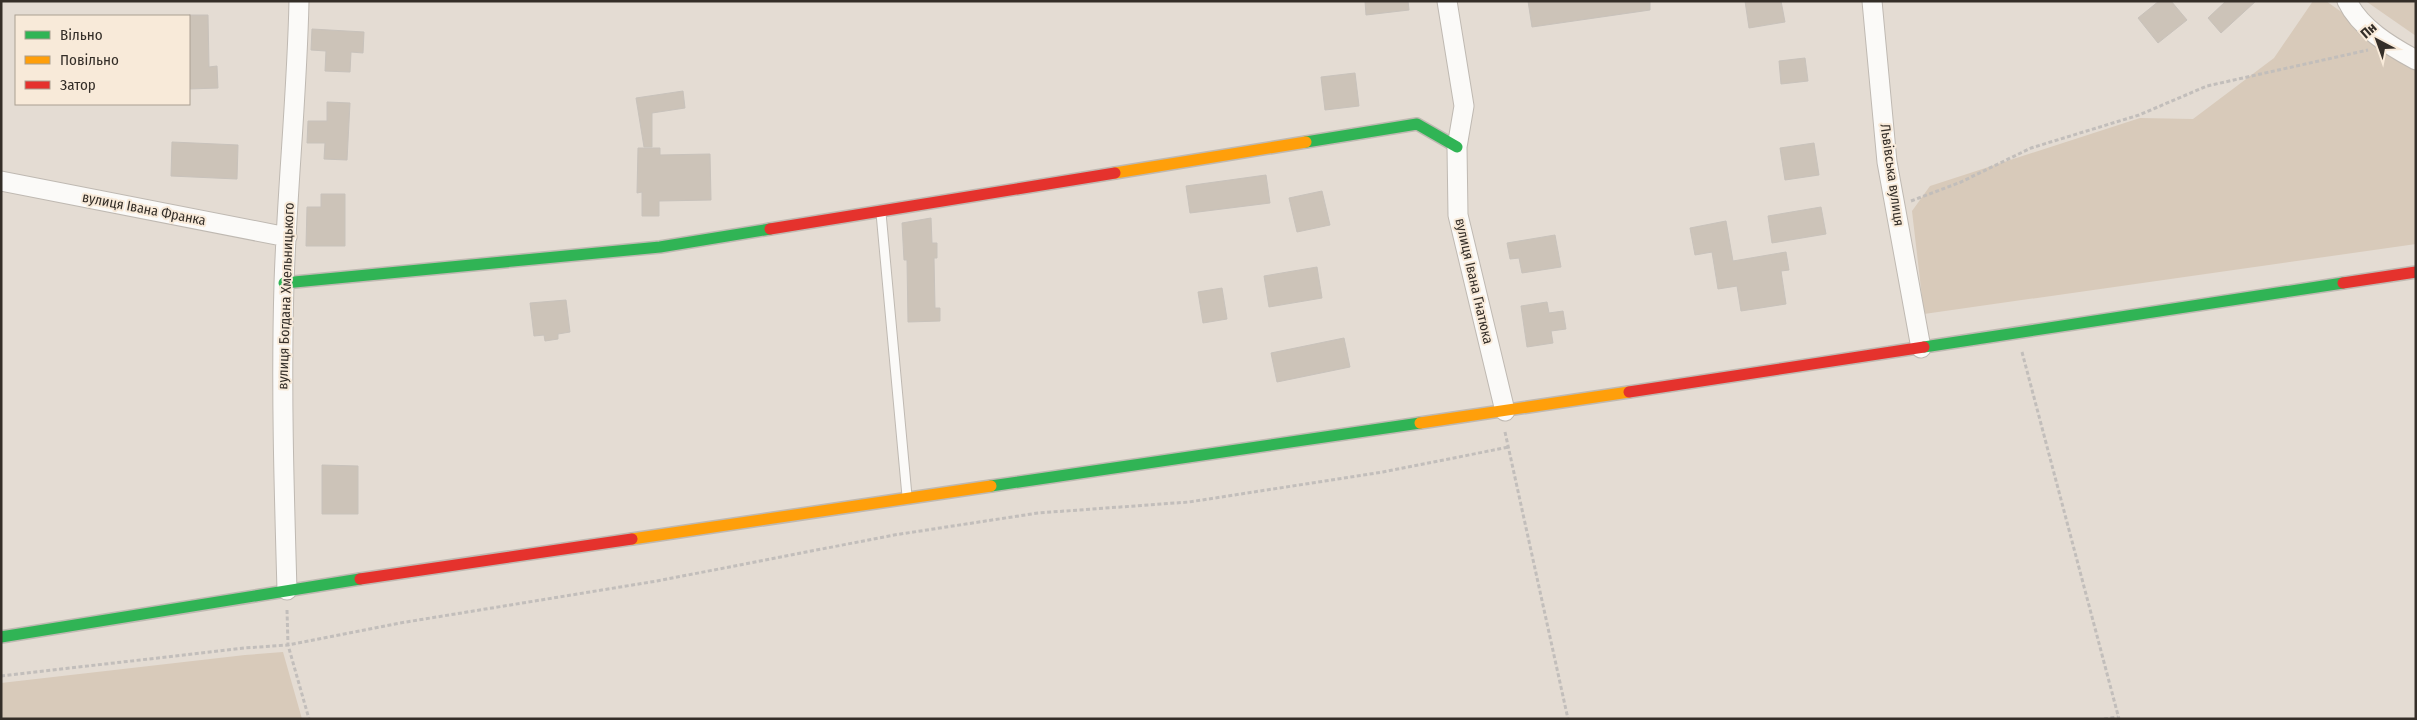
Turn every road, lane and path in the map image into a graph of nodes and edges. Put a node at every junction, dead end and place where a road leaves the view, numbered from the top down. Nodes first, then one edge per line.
1 (299, 1) edge
2 (1447, 1) edge
3 (1872, 1) edge
4 (2346, 1) edge
5 (2388, 46) junction
6 (2416, 60) edge
7 (1457, 147) junction
8 (1, 181) edge
9 (1895, 207) junction
10 (881, 210) junction
11 (287, 237) junction
12 (2416, 272) edge
13 (284, 284) junction
14 (2019, 333) junction
15 (1921, 348) junction
16 (1505, 411) junction
17 (1509, 447) junction
18 (908, 499) junction
19 (287, 590) junction
20 (1, 637) edge
21 (288, 645) junction
22 (1, 676) edge
23 (2118, 718) edge
24 (309, 719) edge
25 (1568, 719) edge
26 (2104, 719) edge

1 - 11 street, вулиця Богдана Хмельницького
2 - 7 street, вулиця Івана Гнатюка
3 - 9 street, Львівська вулиця
4 - 5 street
5 - 6 street
5 - 9 path
7 - 10 street
7 - 16 street, вулиця Івана Гнатюка
8 - 11 street, вулиця Івана Франка
9 - 15 street, Львівська вулиця
10 - 13 street
10 - 18 lane
11 - 13 street, вулиця Богдана Хмельницького
12 - 14 street
13 - 19 street, вулиця Богдана Хмельницького
14 - 15 street
14 - 23 path
15 - 16 street
16 - 17 path
16 - 18 street
17 - 21 path
17 - 25 path
18 - 19 street
19 - 20 street
19 - 21 path
21 - 22 path
21 - 24 path
23 - 26 path

